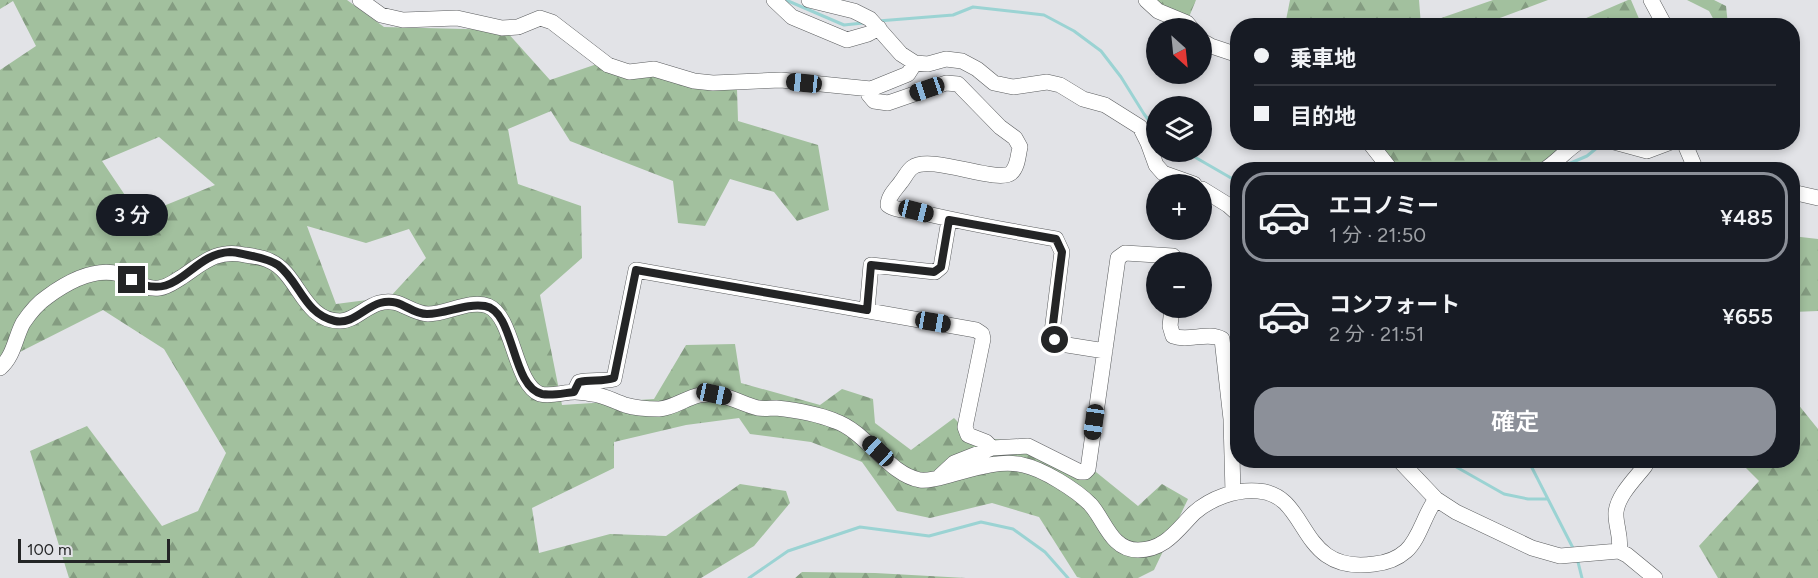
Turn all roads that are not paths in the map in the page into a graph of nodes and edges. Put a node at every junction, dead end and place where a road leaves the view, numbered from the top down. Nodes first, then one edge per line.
1 (360, 0) edge
2 (774, 0) edge
3 (809, 0) edge
4 (1146, 0) edge
5 (1651, 0) edge
6 (1175, 18) edge
7 (1661, 18) edge
8 (879, 28) junction
9 (1212, 47) edge
10 (1230, 52) edge
11 (915, 63) junction
12 (871, 89) junction
13 (1375, 150) edge
14 (1569, 150) edge
15 (1385, 162) edge
16 (1557, 162) edge
17 (1166, 174) edge
18 (1800, 194) edge
19 (1212, 195) edge
20 (1818, 198) edge
21 (1230, 207) edge
22 (949, 220) junction
23 (1146, 254) edge
24 (867, 310) junction
25 (1171, 318) edge
26 (0, 344) edge
27 (1105, 351) junction
28 (4, 365) edge
29 (574, 392) junction
30 (1230, 403) edge
31 (992, 448) junction
32 (1233, 468) edge
33 (1407, 468) edge
34 (1644, 468) edge
35 (937, 478) junction
36 (1233, 493) junction
37 (1436, 499) junction
38 (1619, 551) junction
39 (1654, 578) edge

1 - 12 street
2 - 8 street
3 - 8 street
4 - 6 street
5 - 7 street
8 - 11 street
9 - 10 street
11 - 12 street
11 - 17 street
12 - 22 street
13 - 15 street
14 - 16 street
18 - 20 street
19 - 21 street
22 - 24 street
22 - 27 street
23 - 27 street
24 - 29 street
24 - 31 street
25 - 30 street
26 - 28 street
27 - 31 street
28 - 29 street
29 - 35 street
31 - 35 street
32 - 36 street
33 - 37 street
34 - 38 street
35 - 36 street
36 - 37 street
37 - 38 street
38 - 39 street

